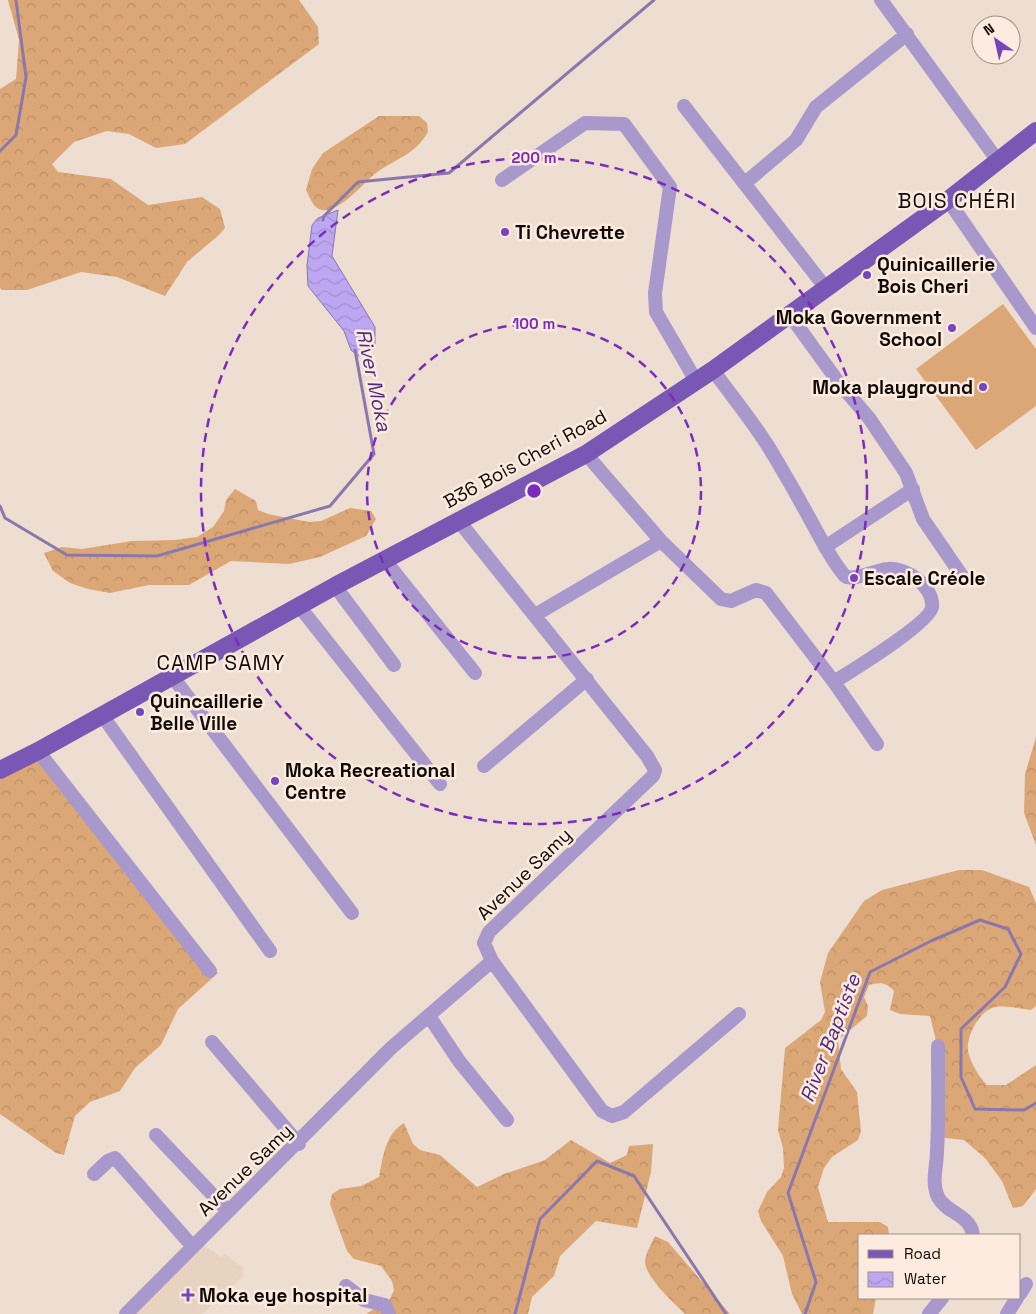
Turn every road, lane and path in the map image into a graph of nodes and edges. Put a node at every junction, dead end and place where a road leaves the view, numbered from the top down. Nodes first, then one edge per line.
1 (881, 0) edge
2 (907, 34) junction
3 (684, 106) dead end
4 (1036, 131) edge
5 (998, 161) junction
6 (502, 180) dead end
7 (745, 183) junction
8 (948, 200) junction
9 (826, 287) junction
10 (789, 314) junction
11 (1036, 328) edge
12 (713, 370) junction
13 (696, 381) junction
14 (586, 454) junction
15 (913, 489) junction
16 (458, 520) junction
17 (661, 542) junction
18 (825, 547) junction
19 (384, 559) junction
20 (962, 576) dead end
21 (335, 586) junction
22 (299, 606) junction
23 (535, 615) junction
24 (394, 666) dead end
25 (475, 673) dead end
26 (172, 676) junction
27 (587, 679) junction
28 (834, 682) junction
29 (102, 715) junction
30 (877, 744) dead end
31 (38, 751) junction
32 (1, 766) edge
33 (484, 766) dead end
34 (440, 784) dead end
35 (352, 913) dead end
36 (270, 951) dead end
37 (492, 961) junction
38 (210, 971) dead end
39 (738, 1014) dead end
40 (429, 1016) junction
41 (212, 1042) dead end
42 (938, 1046) dead end
43 (507, 1120) dead end
44 (156, 1135) dead end
45 (299, 1144) junction
46 (94, 1174) dead end
47 (228, 1211) junction
48 (973, 1234) edge
49 (193, 1247) junction
50 (346, 1286) dead end
51 (941, 1299) edge
52 (1017, 1299) edge
53 (126, 1314) edge
54 (389, 1314) edge
55 (930, 1314) edge
56 (1007, 1314) edge

1 - 2 street
2 - 5 street
2 - 7 street
3 - 7 street
4 - 5 main road, B36 Bois Cheri Road
5 - 8 main road, B36 Bois Cheri Road
6 - 13 street
7 - 9 street
8 - 9 main road, B36 Bois Cheri Road
8 - 11 street
9 - 10 main road, B36 Bois Cheri Road
10 - 12 main road, B36 Bois Cheri Road
10 - 15 street
12 - 13 main road, B36 Bois Cheri Road
12 - 18 street
13 - 14 main road, B36 Bois Cheri Road
14 - 16 main road, B36 Bois Cheri Road
14 - 17 street
15 - 18 street
15 - 20 street
16 - 19 main road, B36 Bois Cheri Road
16 - 23 street, Avenue Samy
17 - 23 street
17 - 28 street
18 - 28 street
19 - 21 main road, B36 Bois Cheri Road
19 - 25 street
21 - 22 main road, B36 Bois Cheri Road
21 - 24 street
22 - 26 main road, B36 Bois Cheri Road
22 - 34 street
23 - 27 street, Avenue Samy
26 - 29 main road, B36 Bois Cheri Road
26 - 35 street
27 - 33 street
27 - 37 street, Avenue Samy
28 - 30 street
29 - 31 main road, B36 Bois Cheri Road
29 - 36 street
31 - 32 main road, B36 Bois Cheri Road
31 - 38 street
37 - 39 street
37 - 40 street, Avenue Samy
40 - 43 street
40 - 45 street, Avenue Samy
41 - 45 street
42 - 48 street
44 - 47 street
45 - 47 street, Avenue Samy
46 - 49 street
47 - 49 street, Avenue Samy
49 - 53 street, Avenue Samy
50 - 54 street
51 - 55 street
52 - 56 street

